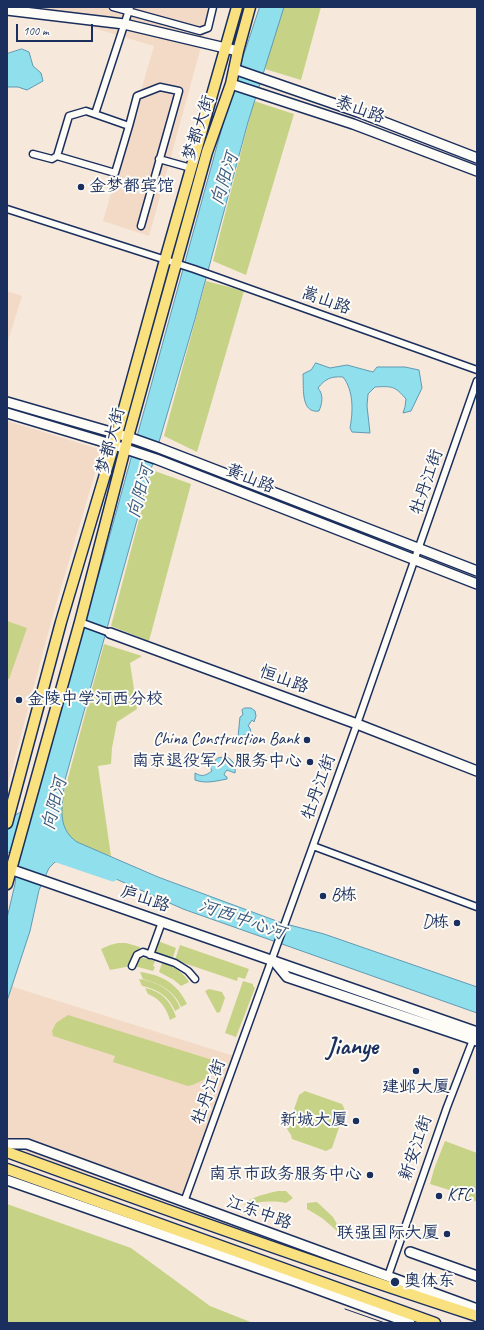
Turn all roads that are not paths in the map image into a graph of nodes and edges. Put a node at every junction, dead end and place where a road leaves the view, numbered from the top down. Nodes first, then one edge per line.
1 (113, 7) edge
2 (214, 7) edge
3 (237, 7) edge
4 (250, 7) edge
5 (129, 9) edge
6 (7, 10) edge
7 (124, 24) junction
8 (225, 48) junction
9 (238, 51) junction
10 (234, 69) junction
11 (231, 84) junction
12 (95, 114) junction
13 (129, 126) junction
14 (33, 154) dead end
15 (57, 156) junction
16 (160, 158) junction
17 (477, 158) edge
18 (191, 168) junction
19 (477, 171) edge
20 (7, 209) edge
21 (141, 226) dead end
22 (165, 260) junction
23 (176, 263) junction
24 (477, 370) edge
25 (477, 381) edge
26 (7, 402) edge
27 (7, 413) edge
28 (117, 434) junction
29 (128, 437) junction
30 (114, 445) junction
31 (125, 449) junction
32 (419, 549) junction
33 (415, 561) junction
34 (477, 571) edge
35 (477, 584) edge
36 (80, 622) junction
37 (110, 633) joint
38 (357, 724) junction
39 (477, 771) edge
40 (7, 822) edge
41 (312, 846) junction
42 (10, 867) edge
43 (7, 884) edge
44 (477, 907) edge
45 (162, 922) junction
46 (150, 955) junction
47 (272, 960) junction
48 (132, 966) dead end
49 (195, 979) dead end
50 (476, 1033) edge
51 (7, 1137) edge
52 (7, 1144) edge
53 (27, 1144) junction
54 (7, 1152) edge
55 (7, 1169) edge
56 (9, 1181) edge
57 (184, 1202) junction
58 (410, 1252) dead end
59 (388, 1276) junction
60 (477, 1276) edge
61 (477, 1309) edge
62 (477, 1316) edge
63 (410, 1323) edge
64 (435, 1323) edge

1 - 5 street
2 - 5 street
3 - 8 main road, 梦都大街
4 - 9 main road, 梦都大街
5 - 7 street
6 - 7 street
7 - 8 street
7 - 12 street
8 - 9 street
8 - 18 main road, 梦都大街
9 - 10 main road, 梦都大街
10 - 11 main road, 梦都大街
10 - 17 street, 泰山路
11 - 19 street, 泰山路
11 - 23 main road, 梦都大街
12 - 13 street
12 - 15 street
13 - 15 street
13 - 16 street
14 - 15 street
16 - 18 street
16 - 21 street
18 - 22 main road, 梦都大街
20 - 22 street, 嵩山路
22 - 23 street, 嵩山路
22 - 28 main road, 梦都大街
23 - 24 street, 嵩山路
23 - 29 main road, 梦都大街
25 - 32 street, 牡丹江街
26 - 28 street, 黄山路
27 - 30 street, 黄山路
28 - 29 street, 黄山路
28 - 30 main road, 梦都大街
29 - 31 main road, 梦都大街
29 - 32 street, 黄山路
30 - 31 street, 黄山路
30 - 40 main road, 梦都大街
31 - 33 street, 黄山路
31 - 36 main road, 梦都大街
32 - 33 street, 牡丹江街
32 - 34 street, 黄山路
33 - 35 street, 黄山路
33 - 38 street, 牡丹江街
36 - 37 street, 恒山路
36 - 42 main road, 梦都大街
37 - 38 street, 恒山路
38 - 39 street, 恒山路
38 - 41 street, 牡丹江街
41 - 44 street
41 - 47 street, 牡丹江街
42 - 43 main road, 梦都大街
42 - 45 street, 庐山路
45 - 46 street
45 - 47 street, 庐山路
46 - 48 street
46 - 49 street
47 - 50 street, 庐山路
47 - 57 street, 牡丹江街
50 - 59 street, 新安江街
51 - 53 street
52 - 53 street, 江东中路
53 - 57 street, 江东中路
54 - 62 main road, 江东中路
55 - 64 main road
56 - 63 street
57 - 59 street, 江东中路
58 - 60 street
59 - 61 street, 江东中路

